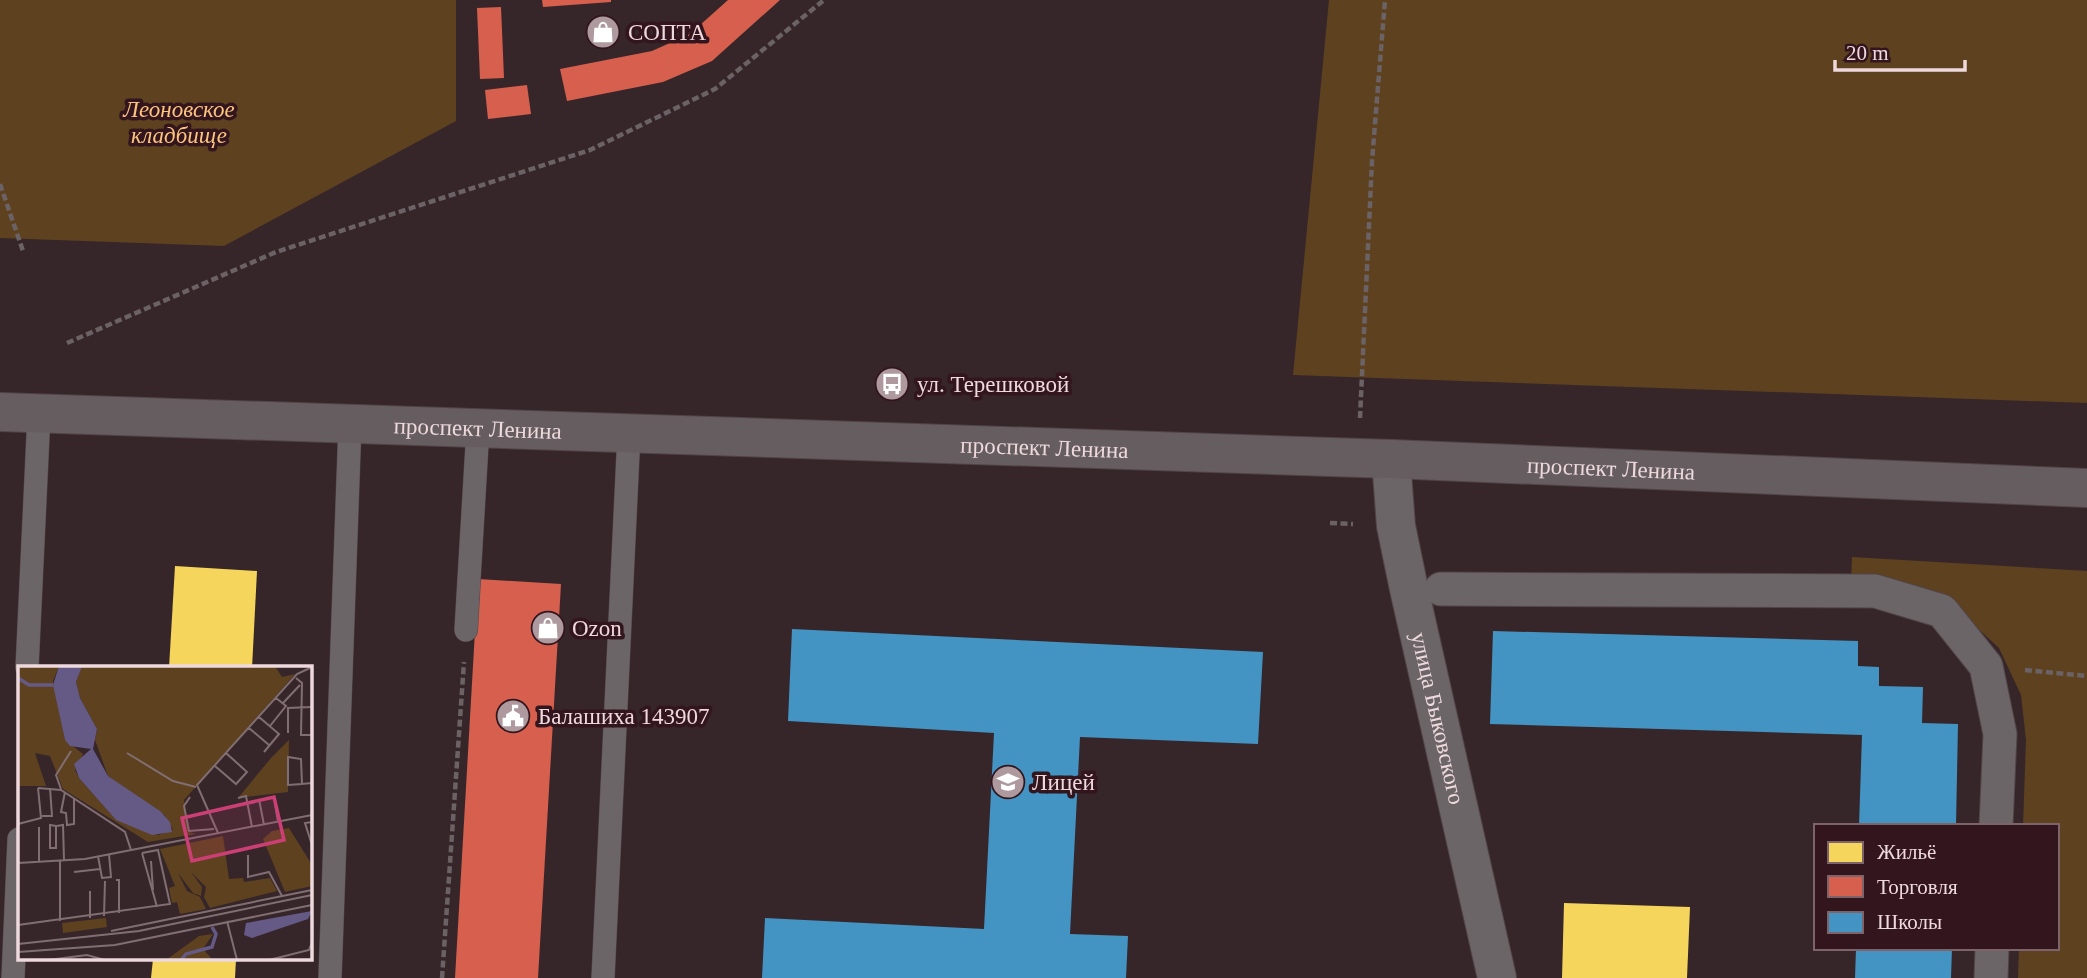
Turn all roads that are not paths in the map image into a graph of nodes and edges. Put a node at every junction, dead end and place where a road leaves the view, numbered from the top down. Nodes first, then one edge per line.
1 (0, 412) edge
2 (39, 414) junction
3 (350, 424) junction
4 (478, 428) junction
5 (628, 433) junction
6 (1391, 459) junction
7 (2087, 488) edge
8 (1441, 589) dead end
9 (466, 630) road end
10 (27, 666) edge
11 (1996, 824) edge
12 (18, 862) edge
13 (1992, 950) edge
14 (13, 978) edge
15 (330, 978) edge
16 (603, 978) edge
17 (1497, 978) edge
18 (1991, 978) edge

1 - 2 main road, проспект Ленина
2 - 3 main road, проспект Ленина
2 - 10 lane
3 - 4 main road, проспект Ленина
3 - 15 lane
4 - 5 main road, проспект Ленина
4 - 9 lane
5 - 6 main road, проспект Ленина
5 - 16 lane
6 - 7 main road, проспект Ленина
6 - 17 street, улица Быковского
8 - 11 street
12 - 14 lane
13 - 18 street

